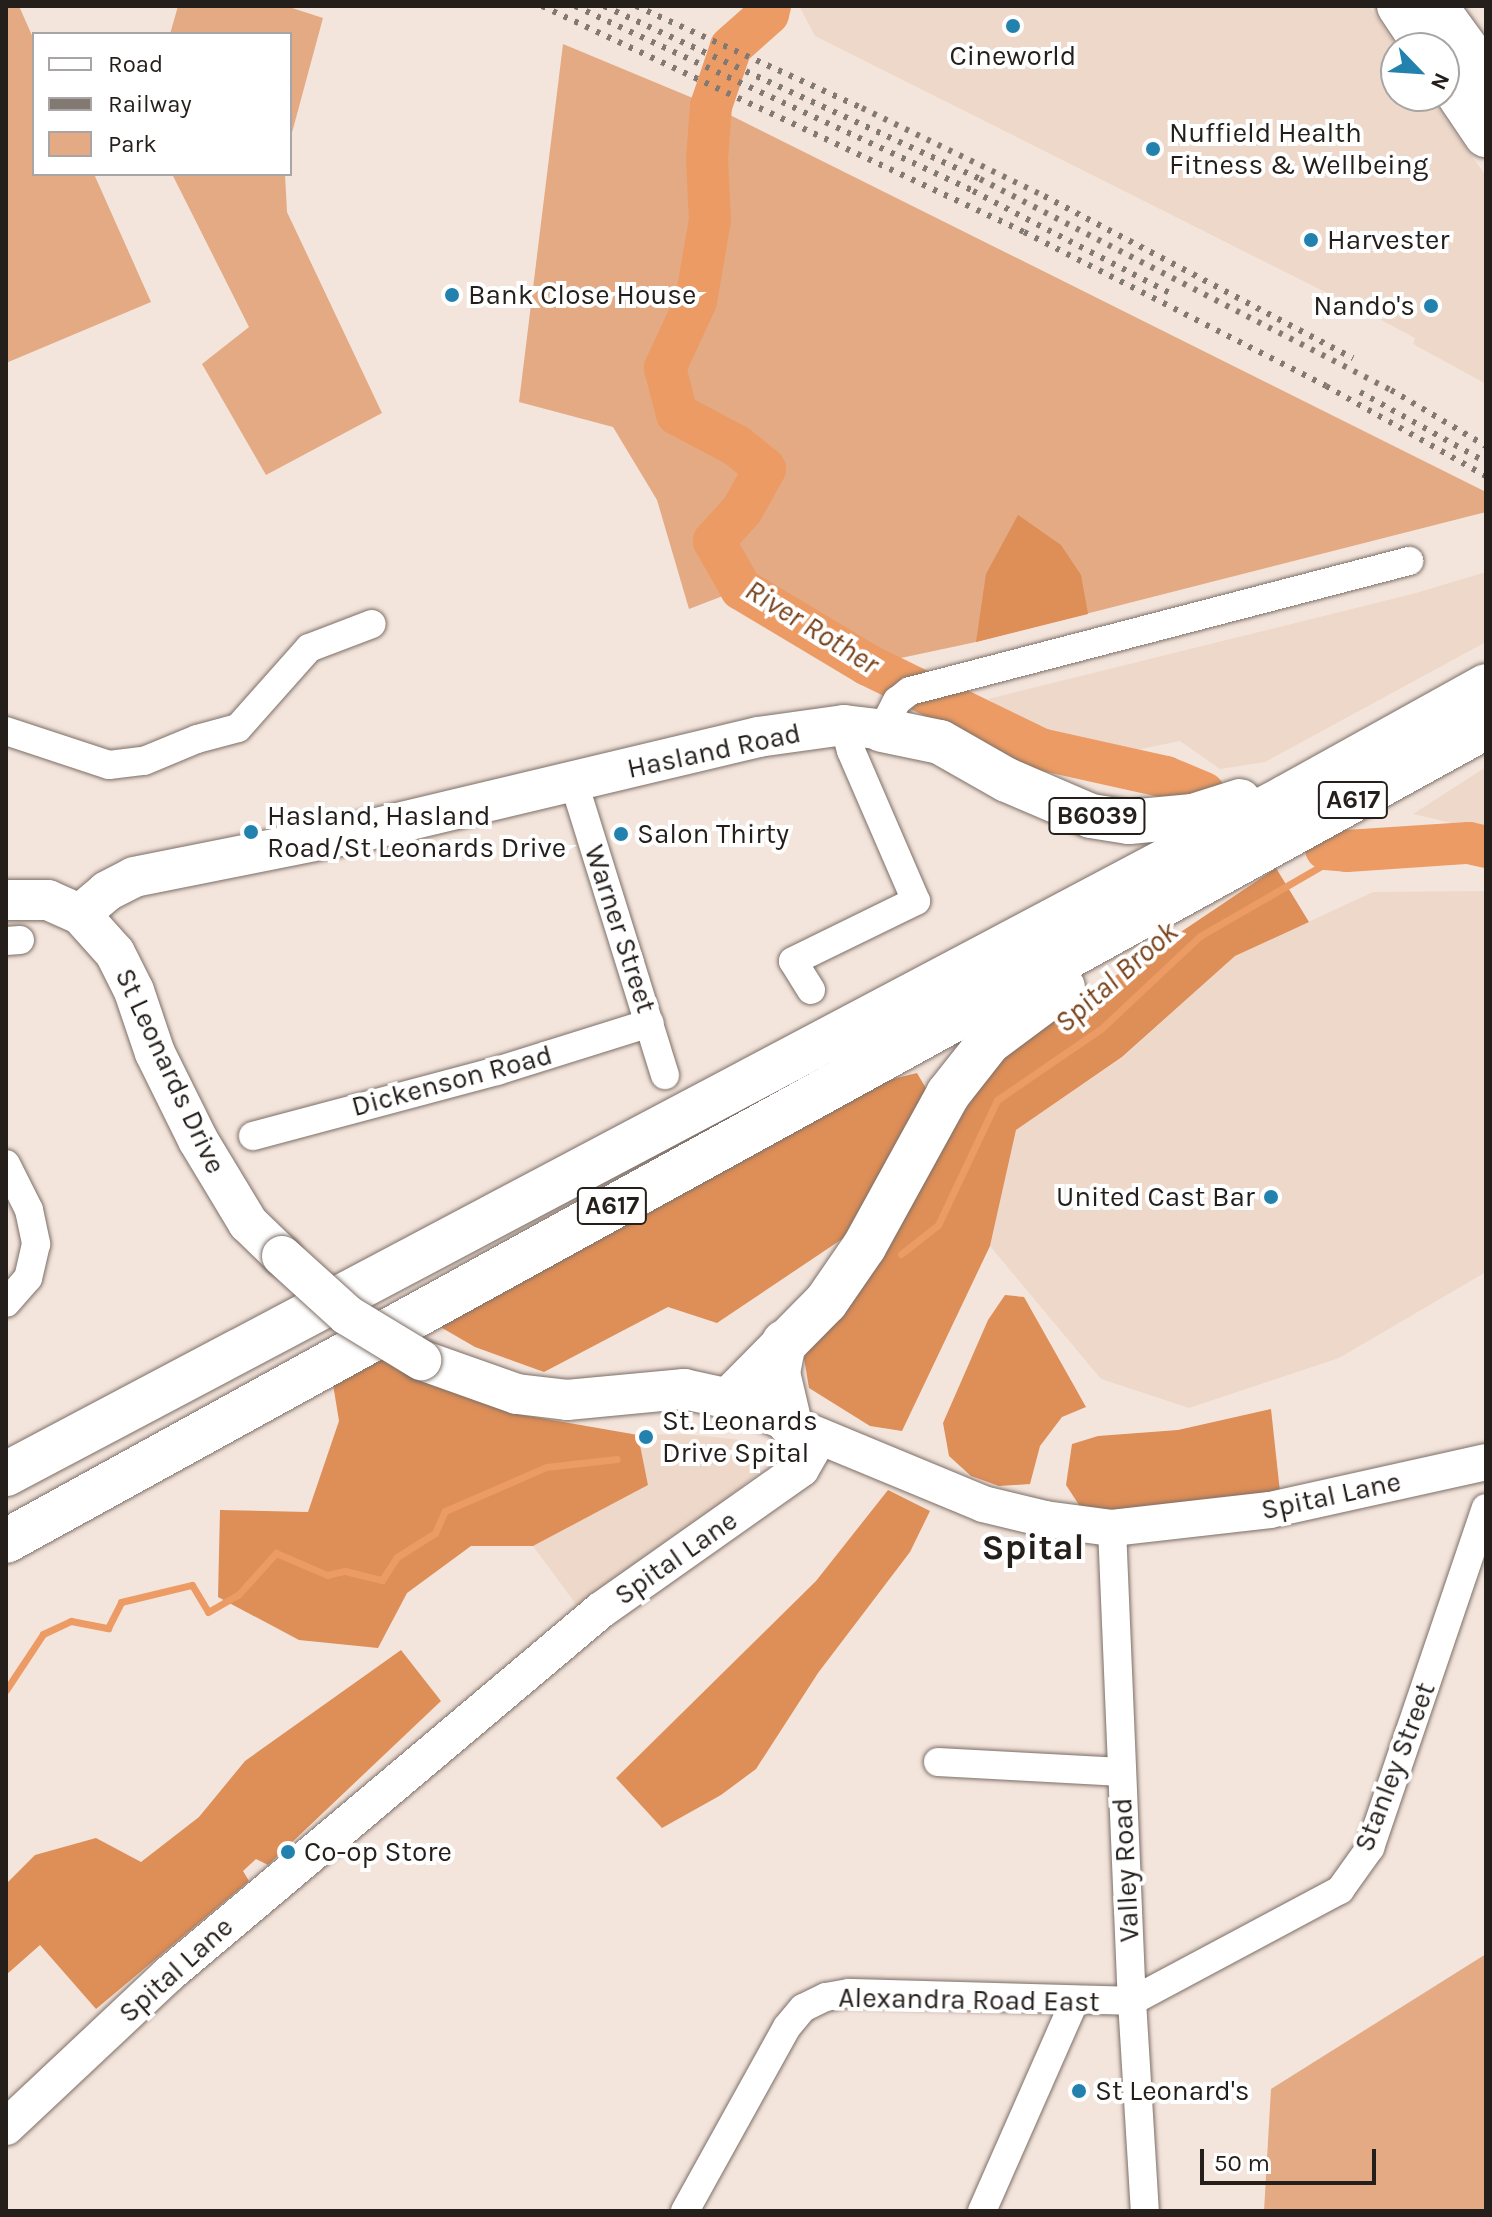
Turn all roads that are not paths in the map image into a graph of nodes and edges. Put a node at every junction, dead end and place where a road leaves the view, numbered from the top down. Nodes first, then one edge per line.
1 (1399, 6) edge
2 (1435, 6) edge
3 (1416, 32) edge
4 (1486, 76) edge
5 (1460, 97) edge
6 (1486, 135) edge
7 (1409, 561) dead end
8 (372, 624) dead end
9 (1486, 686) edge
10 (874, 719) junction
11 (1486, 727) edge
12 (6, 731) edge
13 (574, 783) junction
14 (1286, 797) junction
15 (1220, 873) junction
16 (6, 900) edge
17 (80, 914) junction
18 (811, 990) dead end
19 (650, 1023) junction
20 (665, 1075) dead end
21 (253, 1136) dead end
22 (6, 1164) edge
23 (6, 1303) edge
24 (784, 1342) junction
25 (730, 1399) junction
26 (804, 1431) junction
27 (1486, 1462) edge
28 (6, 1474) edge
29 (1486, 1508) edge
30 (1112, 1528) junction
31 (6, 1541) edge
32 (938, 1762) dead end
33 (1122, 1772) junction
34 (1132, 2001) junction
35 (1074, 2002) junction
36 (6, 2127) edge
37 (685, 2211) edge
38 (982, 2211) edge
39 (1145, 2211) edge

1 - 3 highway
2 - 4 highway
5 - 6 highway
7 - 10 street, Hasland Road
8 - 12 street
9 - 14 highway, A617
10 - 13 main road, Hasland Road / B6039
10 - 14 highway, B6039
10 - 18 street
11 - 15 highway, A617
13 - 17 main road, Hasland Road / B6039
13 - 19 street, Warner Street
14 - 28 highway, A617
15 - 24 highway
15 - 31 highway, A617
16 - 17 main road
17 - 25 main road, St Leonards Drive, bridge
19 - 20 street, Warner Street
19 - 21 street, Dickenson Road
22 - 23 street
24 - 25 highway
24 - 26 highway
25 - 26 street, St Leonards Drive
26 - 30 street, Spital Lane
26 - 36 street, Spital Lane
27 - 30 street, Spital Lane
29 - 34 street, Stanley Street
30 - 33 street, Valley Road
32 - 33 street
33 - 34 street, Valley Road
34 - 35 street, Alexandra Road East
34 - 39 street, Valley Road
35 - 37 street, Alexandra Road East
35 - 38 street

